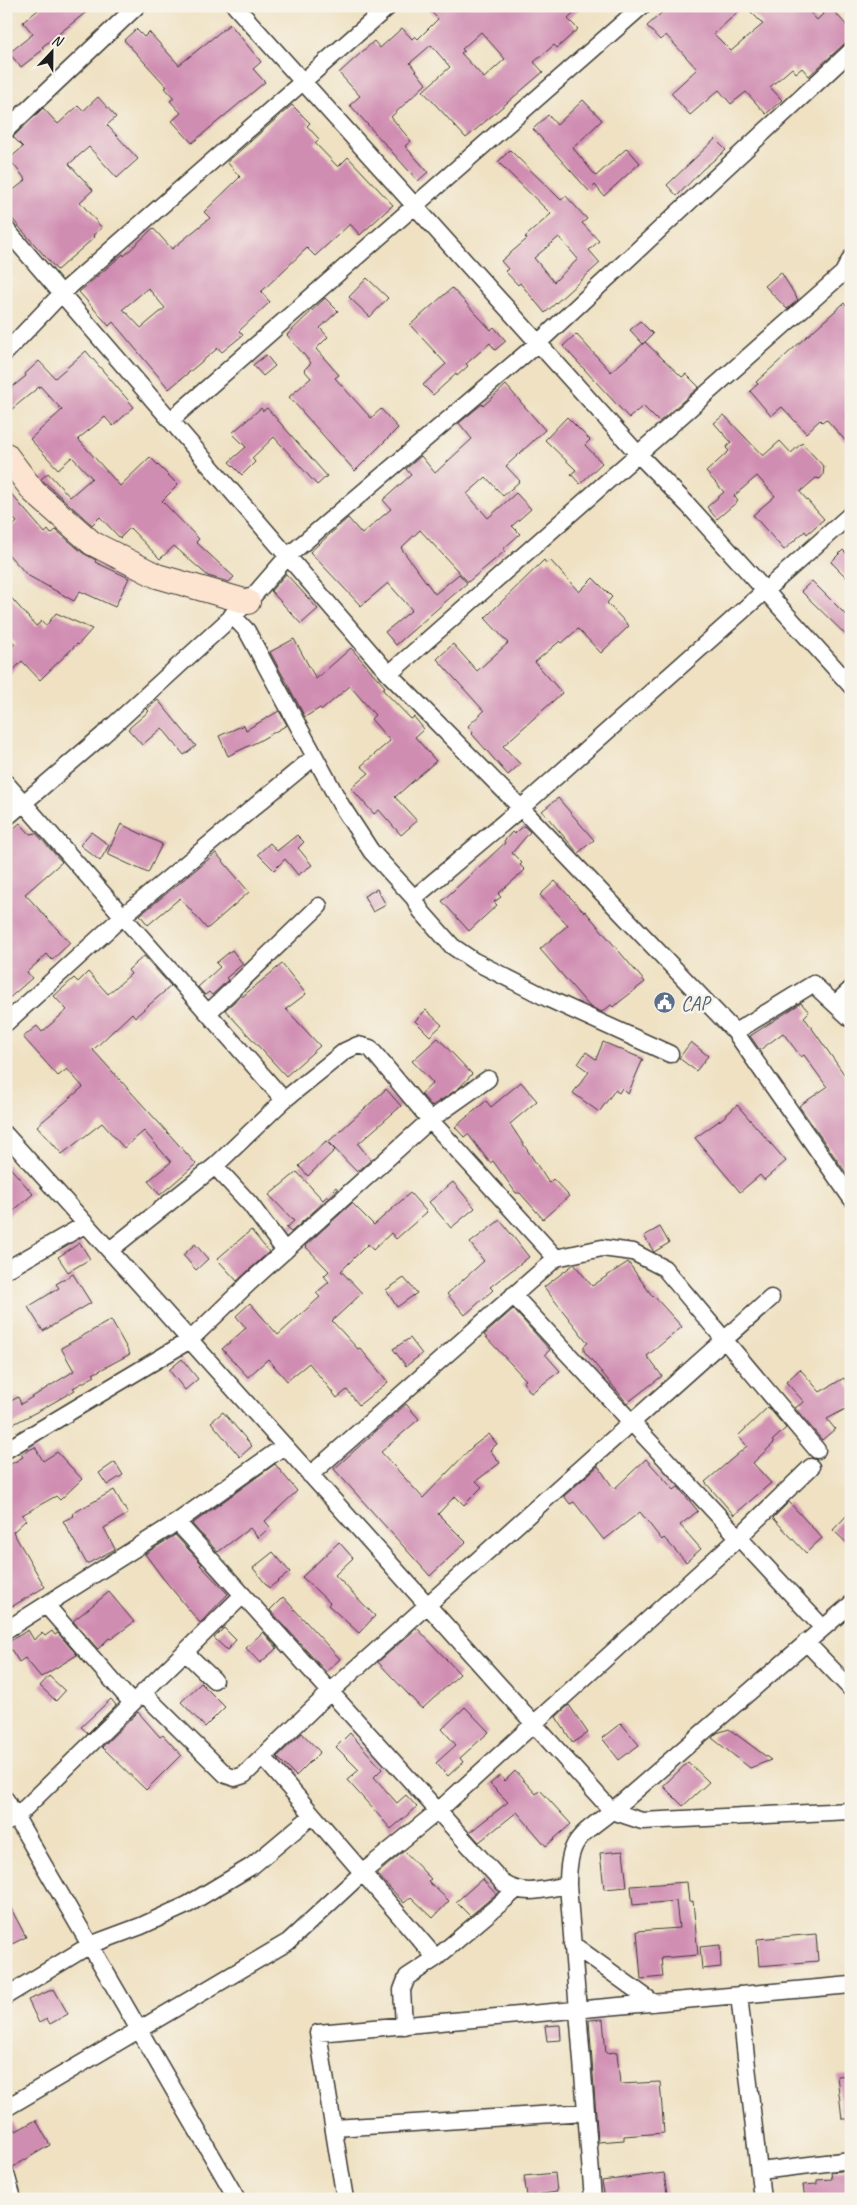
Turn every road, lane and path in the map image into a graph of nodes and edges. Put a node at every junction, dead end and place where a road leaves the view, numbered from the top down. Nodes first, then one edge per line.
1 (137, 6) edge
2 (235, 6) edge
3 (390, 6) edge
4 (642, 6) edge
5 (851, 51) edge
6 (303, 82) junction
7 (6, 130) edge
8 (415, 206) junction
9 (6, 229) edge
10 (851, 258) edge
11 (62, 293) junction
12 (538, 343) junction
13 (6, 352) edge
14 (171, 420) junction
15 (638, 454) junction
16 (6, 455) edge
17 (851, 514) edge
18 (288, 556) junction
19 (766, 590) junction
20 (240, 609) junction
21 (389, 674) junction
22 (851, 686) edge
23 (314, 757) junction
24 (6, 783) edge
25 (24, 803) junction
26 (521, 808) junction
27 (6, 818) edge
28 (414, 898) junction
29 (320, 906) dead end
30 (123, 916) junction
31 (851, 989) edge
32 (834, 1004) junction
33 (208, 1013) junction
34 (851, 1019) edge
35 (6, 1023) edge
36 (735, 1032) junction
37 (670, 1054) dead end
38 (488, 1079) dead end
39 (284, 1100) junction
40 (430, 1120) junction
41 (6, 1134) edge
42 (215, 1166) junction
43 (851, 1198) edge
44 (86, 1224) junction
45 (110, 1250) junction
46 (285, 1251) junction
47 (556, 1258) junction
48 (6, 1270) edge
49 (513, 1295) junction
50 (771, 1298) dead end
51 (726, 1339) junction
52 (190, 1340) junction
53 (632, 1423) junction
54 (284, 1446) junction
55 (6, 1450) edge
56 (817, 1450) dead end
57 (811, 1467) dead end
58 (310, 1475) junction
59 (177, 1522) junction
60 (739, 1537) junction
61 (243, 1595) junction
62 (851, 1604) edge
63 (46, 1605) junction
64 (427, 1605) junction
65 (823, 1628) junction
66 (6, 1630) edge
67 (806, 1642) junction
68 (185, 1652) junction
69 (214, 1680) dead end
70 (851, 1689) edge
71 (330, 1692) junction
72 (137, 1698) junction
73 (533, 1724) junction
74 (263, 1757) junction
75 (6, 1800) edge
76 (438, 1811) junction
77 (612, 1811) junction
78 (851, 1811) edge
79 (313, 1816) junction
80 (11, 1820) edge
81 (362, 1873) junction
82 (568, 1885) junction
83 (515, 1891) junction
84 (572, 1944) junction
85 (90, 1945) junction
86 (436, 1958) junction
87 (851, 1985) edge
88 (739, 1995) junction
89 (6, 1996) edge
90 (654, 2003) junction
91 (578, 2010) junction
92 (404, 2026) junction
93 (140, 2031) junction
94 (6, 2108) edge
95 (586, 2112) junction
96 (334, 2128) junction
97 (851, 2160) edge
98 (760, 2171) junction
99 (6, 2174) edge
100 (13, 2199) edge
101 (237, 2199) edge
102 (345, 2199) edge
103 (593, 2199) edge
104 (762, 2199) edge

1 - 7 street
2 - 6 street
3 - 6 street
4 - 8 street
5 - 12 street
6 - 8 street
6 - 11 street
8 - 12 street
8 - 14 street
9 - 11 street
10 - 15 street
11 - 13 street
11 - 14 street
12 - 15 street
12 - 18 street
14 - 18 street
15 - 19 street
15 - 21 street
16 - 20 street
17 - 19 street
18 - 20 street
18 - 21 street
19 - 22 street
19 - 26 street
20 - 23 street
20 - 25 street
21 - 26 street
23 - 28 street
23 - 30 street
24 - 25 street
25 - 27 street
25 - 30 street
26 - 28 street
26 - 36 street
28 - 37 street
29 - 33 street
30 - 33 street
30 - 35 street
31 - 32 street
32 - 34 street
32 - 36 street
33 - 39 street
36 - 43 street
38 - 40 street
39 - 40 street
39 - 42 street
40 - 46 street
40 - 47 street
41 - 44 street
42 - 45 street
42 - 46 street
44 - 45 street
44 - 48 street
45 - 52 street
46 - 52 street
47 - 49 street
47 - 51 street
49 - 53 street
49 - 58 street
50 - 51 street
51 - 53 street
51 - 56 street
52 - 54 street
52 - 55 street
53 - 60 street
53 - 64 street
54 - 58 street
54 - 59 street
57 - 60 street
58 - 64 street
59 - 61 street
59 - 63 street
60 - 65 street
60 - 73 street
61 - 68 street
61 - 71 street
62 - 65 street
63 - 66 street
63 - 72 street
64 - 71 street
64 - 73 street
65 - 67 street
67 - 70 street
67 - 77 street
68 - 69 street
68 - 72 street
71 - 74 street
71 - 76 street
72 - 74 street
72 - 80 street
73 - 76 street
73 - 77 street
74 - 79 street
75 - 80 street
76 - 81 street
76 - 83 street
77 - 78 street
77 - 82 street
79 - 81 street
79 - 85 street
80 - 85 street
81 - 86 street
81 - 93 street
82 - 83 street
82 - 84 street
83 - 86 street
84 - 90 street
84 - 91 street
85 - 89 street
85 - 93 street
86 - 92 street
87 - 88 street
88 - 90 street
88 - 98 street
90 - 91 street
91 - 92 street
91 - 95 street
92 - 96 street
93 - 94 street
93 - 101 street
95 - 96 street
95 - 103 street
96 - 102 street
97 - 98 street
98 - 104 street
99 - 100 street

